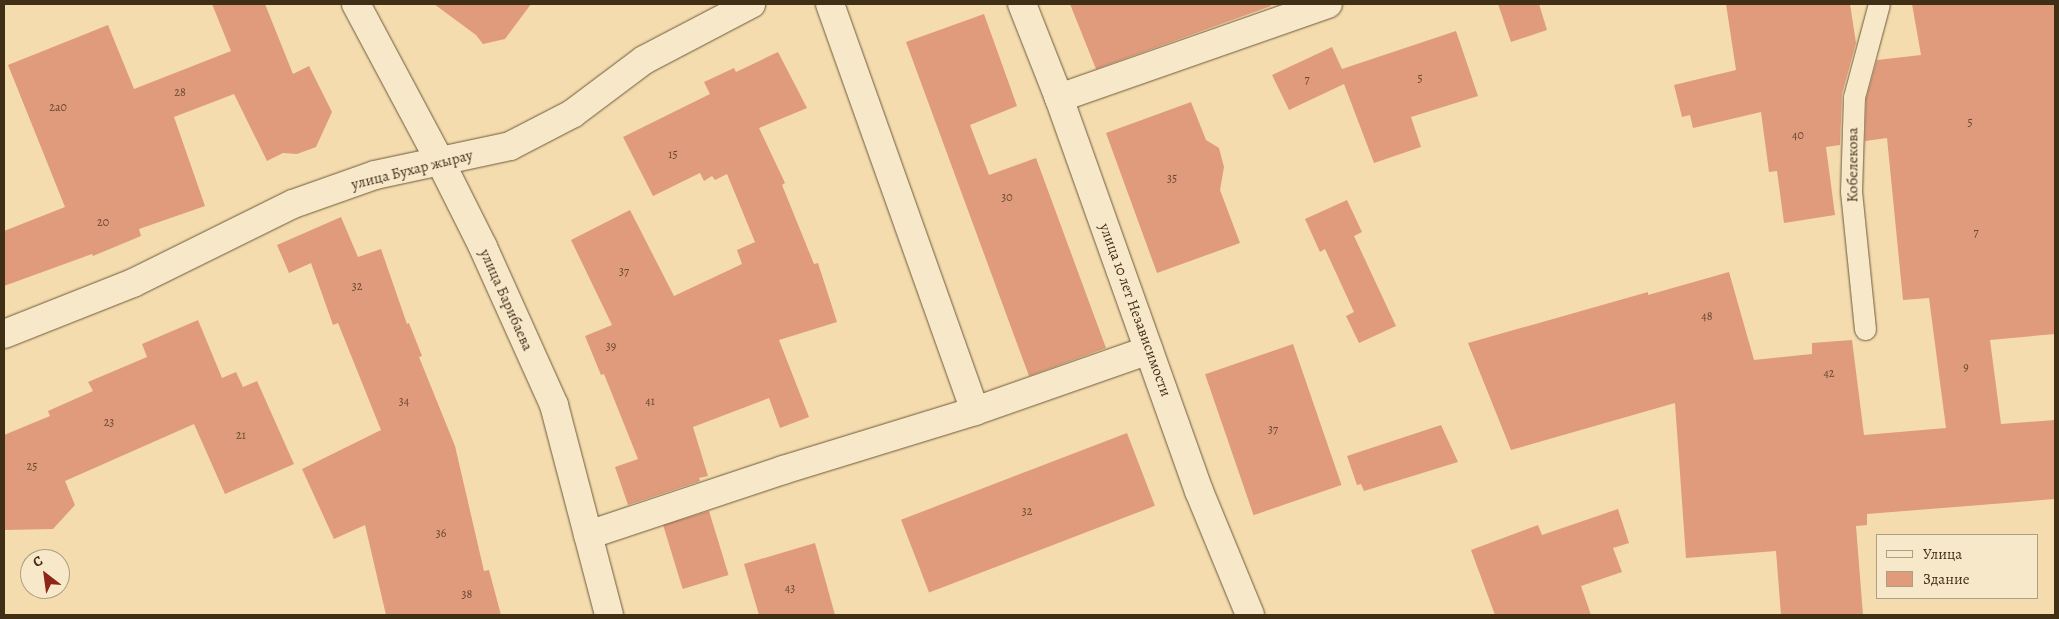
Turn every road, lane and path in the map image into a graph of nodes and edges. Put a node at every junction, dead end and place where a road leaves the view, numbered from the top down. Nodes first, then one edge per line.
1 (356, 4) edge
2 (751, 4) edge
3 (830, 4) edge
4 (1022, 4) edge
5 (1328, 4) edge
6 (1879, 4) edge
7 (1059, 98) junction
8 (441, 163) junction
9 (1865, 329) dead end
10 (4, 334) edge
11 (1149, 350) junction
12 (975, 411) junction
13 (588, 535) junction
14 (609, 615) edge
15 (1250, 615) edge

1 - 8 street, улица Барибаева
2 - 8 street, улица Бухар жырау
3 - 12 street
4 - 7 street, улица 10 лет Независимости
5 - 7 street
6 - 9 lane, Кобелекова
7 - 11 street, улица 10 лет Независимости
8 - 10 street, улица Бухар жырау
8 - 13 street, улица Барибаева
11 - 12 street
11 - 15 street, улица 10 лет Независимости
12 - 13 street
13 - 14 street, улица Барибаева

